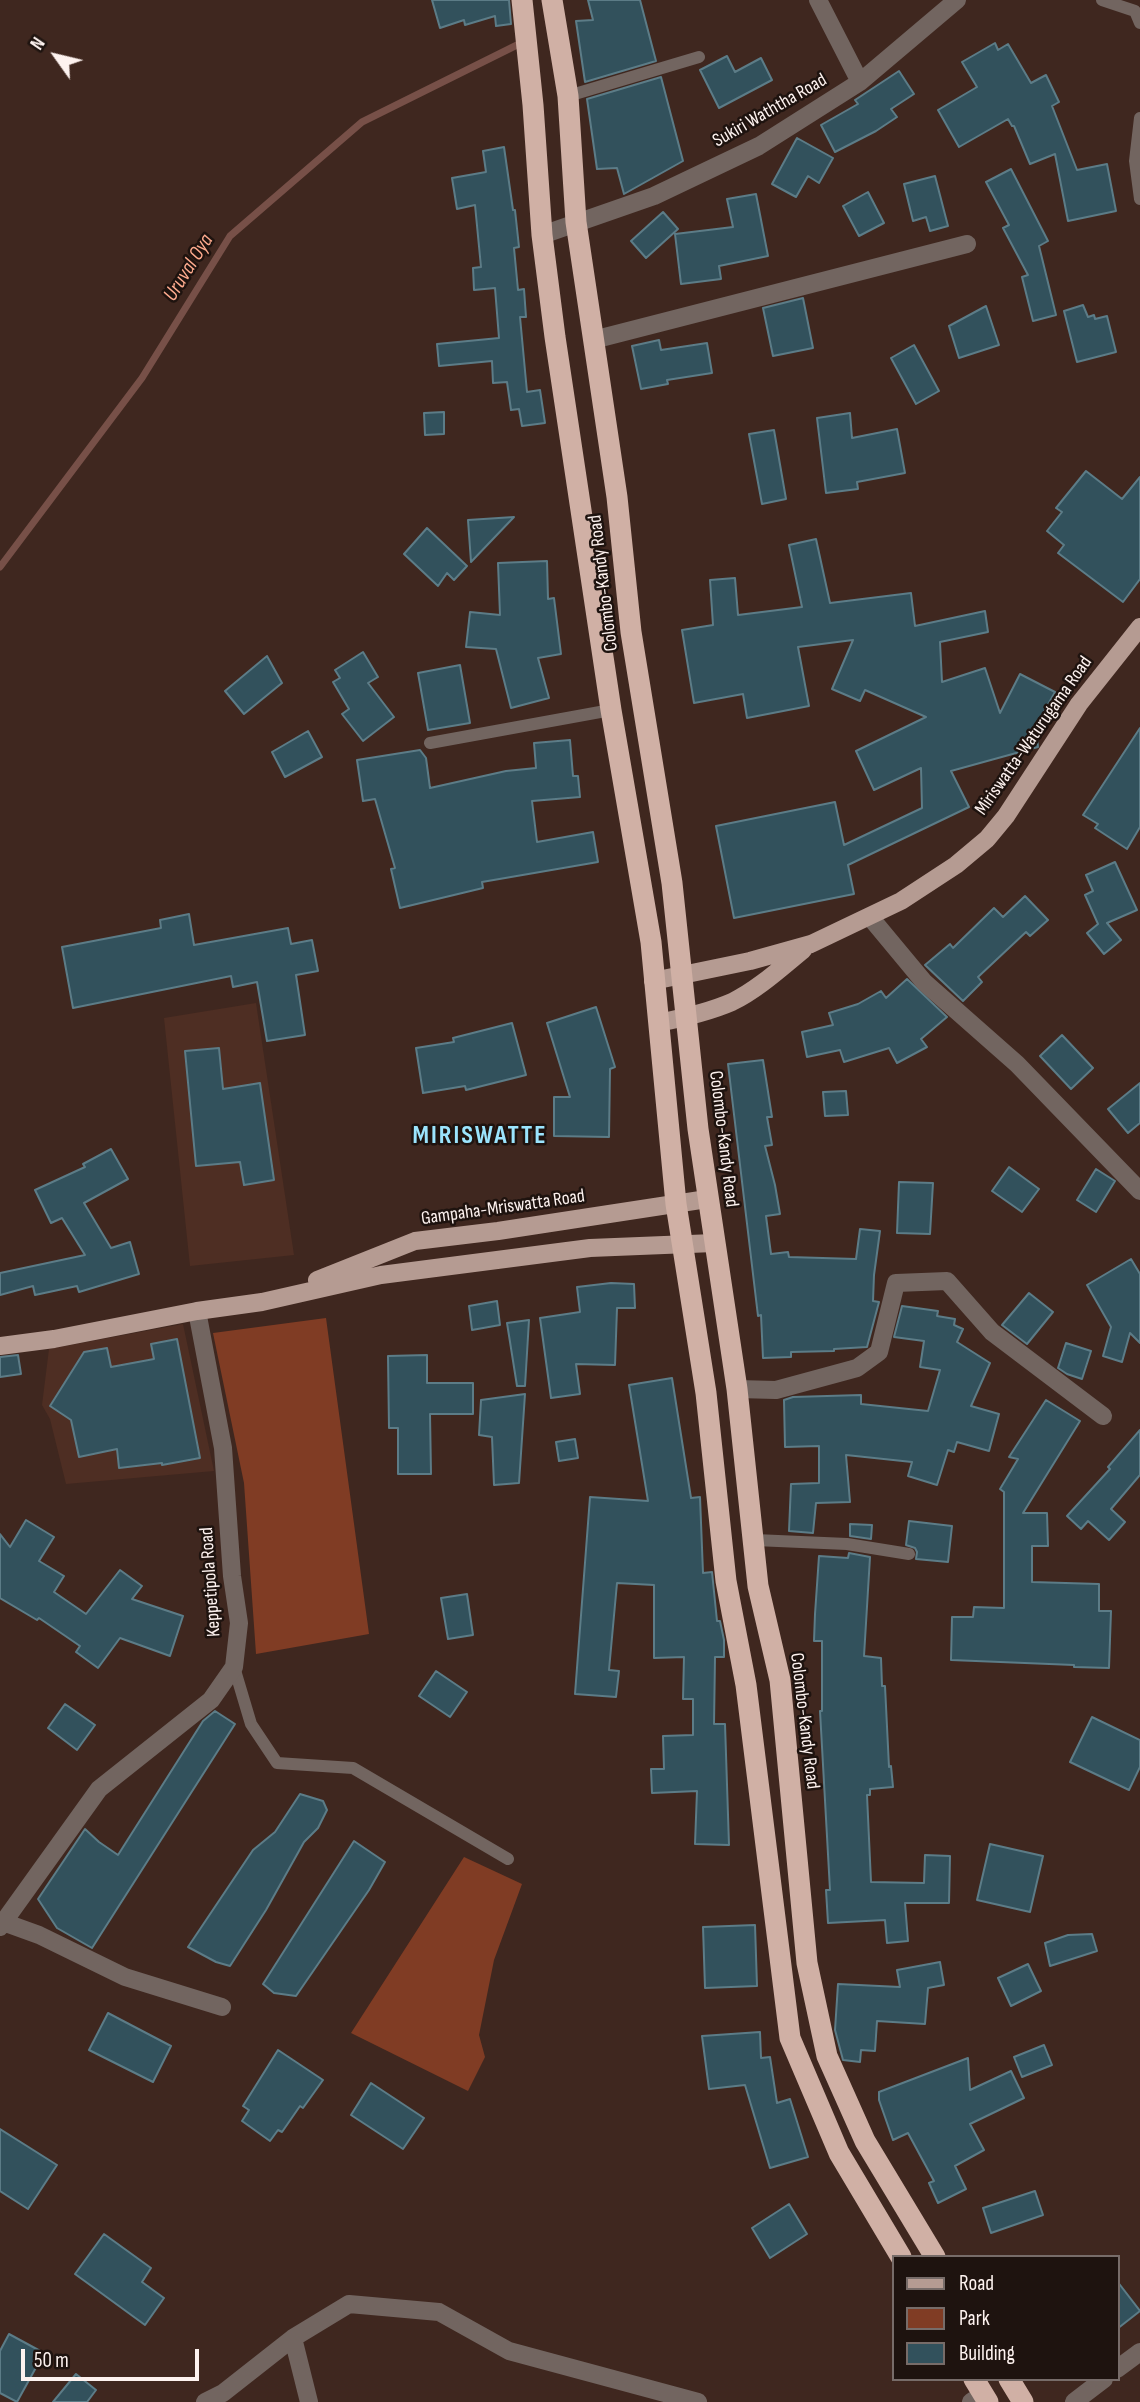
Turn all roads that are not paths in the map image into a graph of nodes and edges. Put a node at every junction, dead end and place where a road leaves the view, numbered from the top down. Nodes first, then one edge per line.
1 (522, 0) edge
2 (552, 0) edge
3 (818, 0) edge
4 (957, 0) edge
5 (1102, 0) edge
6 (1140, 23) edge
7 (699, 57) dead end
8 (860, 82) junction
9 (568, 96) junction
10 (1140, 118) edge
11 (1140, 199) edge
12 (576, 222) junction
13 (542, 235) junction
14 (967, 244) dead end
15 (593, 340) junction
16 (1140, 627) edge
17 (611, 710) junction
18 (430, 743) dead end
19 (870, 917) junction
20 (811, 944) junction
21 (682, 976) junction
22 (653, 981) junction
23 (686, 1017) junction
24 (658, 1023) junction
25 (1140, 1191) edge
26 (707, 1199) junction
27 (676, 1204) junction
28 (714, 1243) junction
29 (682, 1245) junction
30 (262, 1302) junction
31 (197, 1311) junction
32 (0, 1346) edge
33 (737, 1389) junction
34 (1102, 1416) dead end
35 (755, 1540) junction
36 (909, 1554) dead end
37 (234, 1667) junction
38 (780, 1680) junction
39 (746, 1685) junction
40 (508, 1859) dead end
41 (2, 1924) edge
42 (222, 2007) dead end
43 (900, 2255) edge
44 (934, 2255) edge
45 (293, 2337) junction
46 (1140, 2352) edge
47 (1119, 2368) edge
48 (1010, 2381) edge
49 (1101, 2381) edge
50 (222, 2397) edge
51 (205, 2402) edge
52 (309, 2402) edge
53 (698, 2402) edge
54 (1023, 2402) edge
55 (1074, 2402) edge

1 - 13 highway, Colombo-Kandy Road
2 - 9 highway, Colombo-Kandy Road
3 - 8 street
4 - 8 street, Sukiri Waththa Road
5 - 6 lane
7 - 9 lane
8 - 12 street, Sukiri Waththa Road
9 - 12 highway, Colombo-Kandy Road
10 - 11 lane
12 - 13 street, Sukiri Waththa Road
12 - 15 highway, Colombo-Kandy Road
13 - 17 highway, Colombo-Kandy Road
14 - 15 street
15 - 21 highway, Colombo-Kandy Road
16 - 19 main road, Miriswatta-Waturugama Road
17 - 18 lane
17 - 22 highway, Colombo-Kandy Road
19 - 20 main road, Miriswatta-Waturugama Road
19 - 25 street
20 - 21 main road, Miriswatta-Waturugama Road
20 - 23 main road, Miriswatta-Waturugama Road
21 - 22 main road, Miriswatta-Waturugama Road
21 - 23 highway, Colombo-Kandy Road
22 - 24 highway, Colombo-Kandy Road
23 - 24 main road, Miriswatta-Waturugama Road
23 - 26 highway, Colombo-Kandy Road
24 - 27 highway, Colombo-Kandy Road
26 - 27 main road, Gampaha-Mriswatta Road
26 - 28 highway, Colombo-Kandy Road
27 - 29 highway, Colombo-Kandy Road
27 - 30 main road, Gampaha-Mriswatta Road
28 - 29 main road, Gampaha-Mriswatta Road
28 - 33 highway, Colombo-Kandy Road
29 - 30 main road, Gampaha-Mriswatta Road
29 - 39 highway, Colombo-Kandy Road
30 - 31 main road, Gampaha-Mriswatta Road
31 - 32 main road, Gampaha-Mriswatta Road
31 - 37 street, Keppetipola Road
33 - 34 street
33 - 35 highway, Colombo-Kandy Road
35 - 36 lane
35 - 38 highway, Colombo-Kandy Road
37 - 40 lane
37 - 41 street, Keppetipola Road
38 - 39 highway
38 - 44 highway, Colombo-Kandy Road
39 - 43 highway, Colombo-Kandy Road
41 - 42 street
45 - 50 street
45 - 52 street
45 - 53 street
46 - 47 street
48 - 54 highway
49 - 55 street
50 - 51 street

